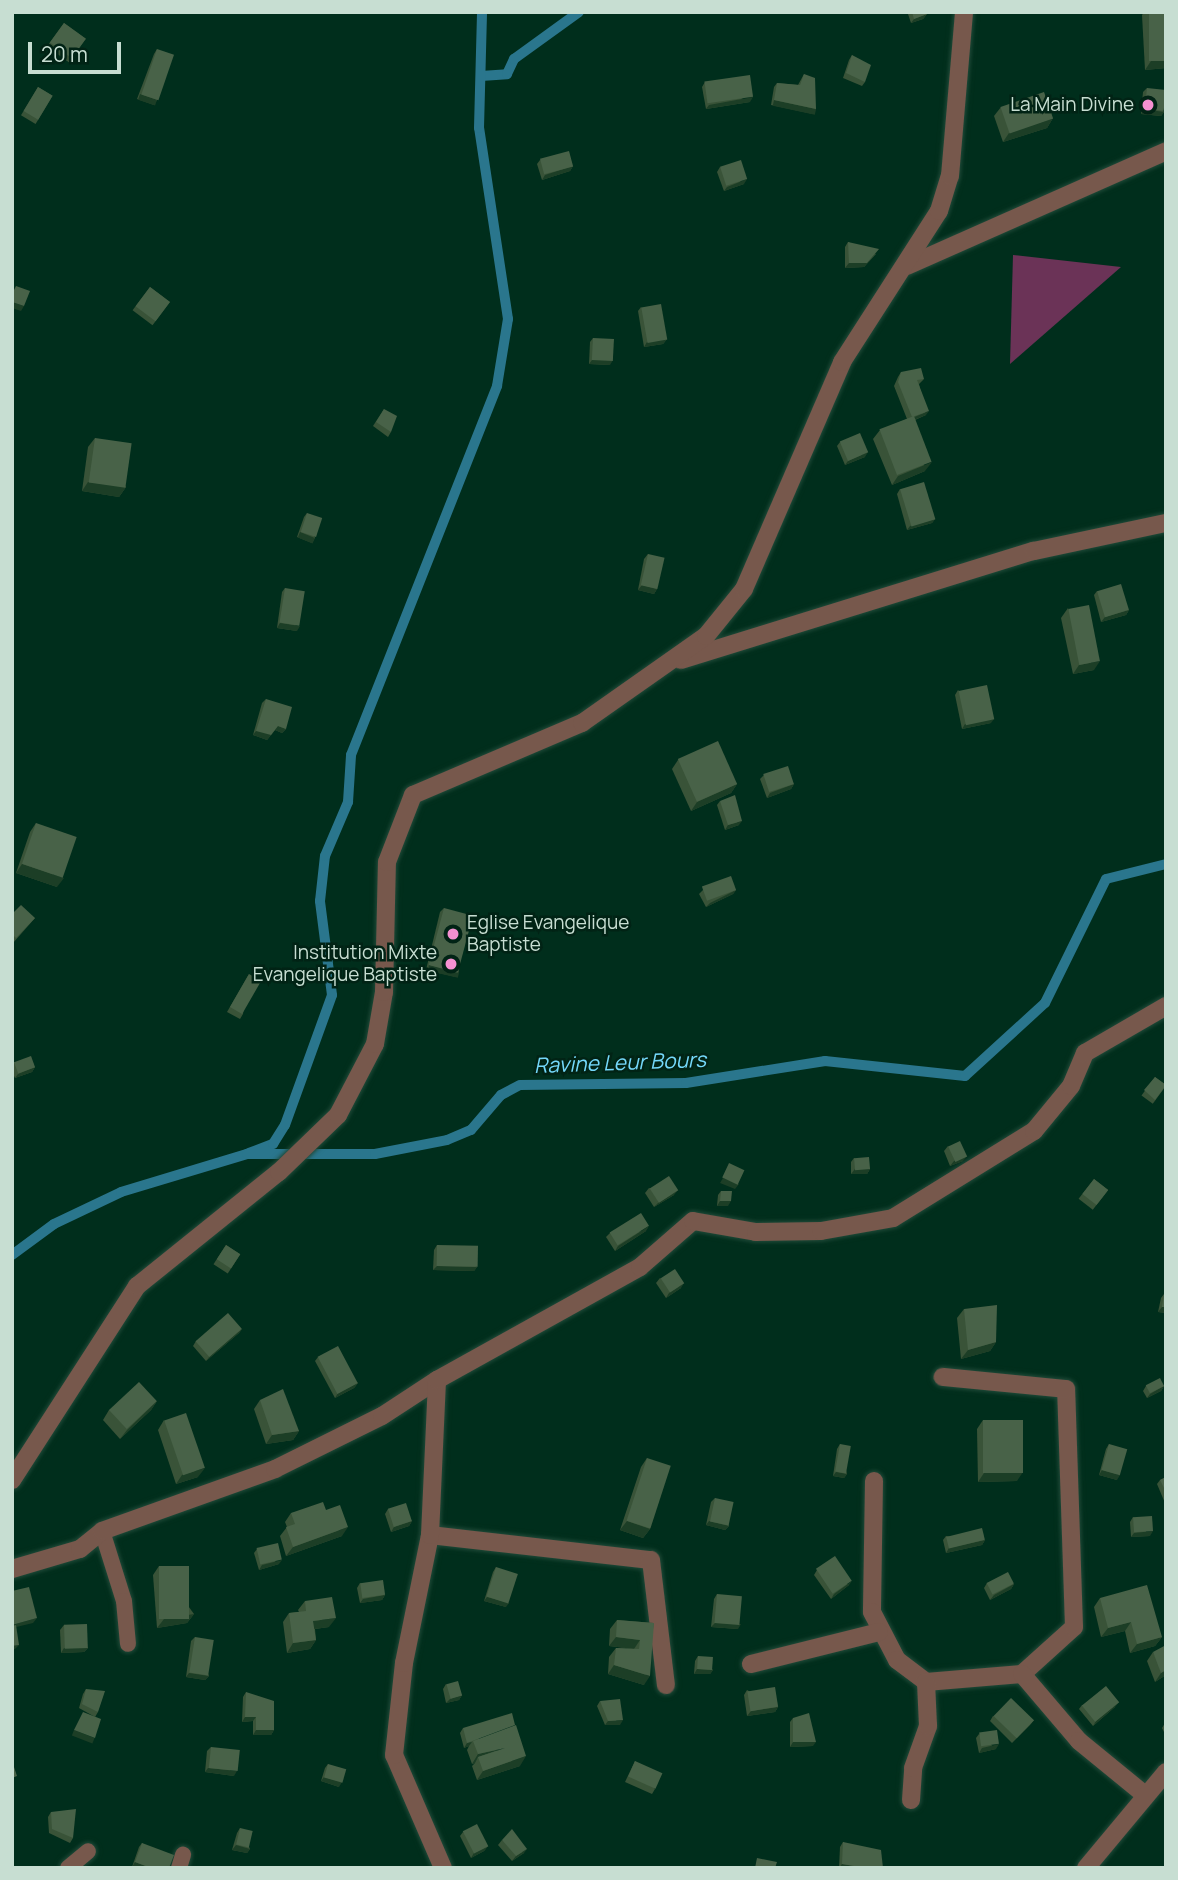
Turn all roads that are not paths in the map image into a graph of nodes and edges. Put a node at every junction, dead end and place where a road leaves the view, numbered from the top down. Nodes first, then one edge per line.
1 (964, 12) edge
2 (1166, 151) edge
3 (907, 266) junction
4 (1166, 523) edge
5 (663, 666) junction
6 (1166, 1006) edge
7 (943, 1377) dead end
8 (437, 1380) junction
9 (12, 1480) edge
10 (874, 1481) dead end
11 (102, 1531) junction
12 (430, 1535) junction
13 (12, 1569) edge
14 (879, 1632) junction
15 (128, 1644) dead end
16 (751, 1664) dead end
17 (1022, 1674) junction
18 (926, 1682) junction
19 (666, 1685) dead end
20 (1166, 1772) edge
21 (1145, 1795) junction
22 (911, 1800) dead end
23 (88, 1851) dead end
24 (68, 1868) edge
25 (443, 1868) edge
26 (1086, 1868) edge

1 - 3 street
2 - 3 street
3 - 5 street
4 - 5 street
5 - 9 street
6 - 8 street
7 - 17 street
8 - 11 street
8 - 12 street
10 - 14 street
11 - 13 street
11 - 15 lane
12 - 19 street
12 - 25 street
14 - 16 street
14 - 18 street
17 - 18 street
17 - 21 street
18 - 22 street
20 - 21 street
21 - 26 street
23 - 24 lane

